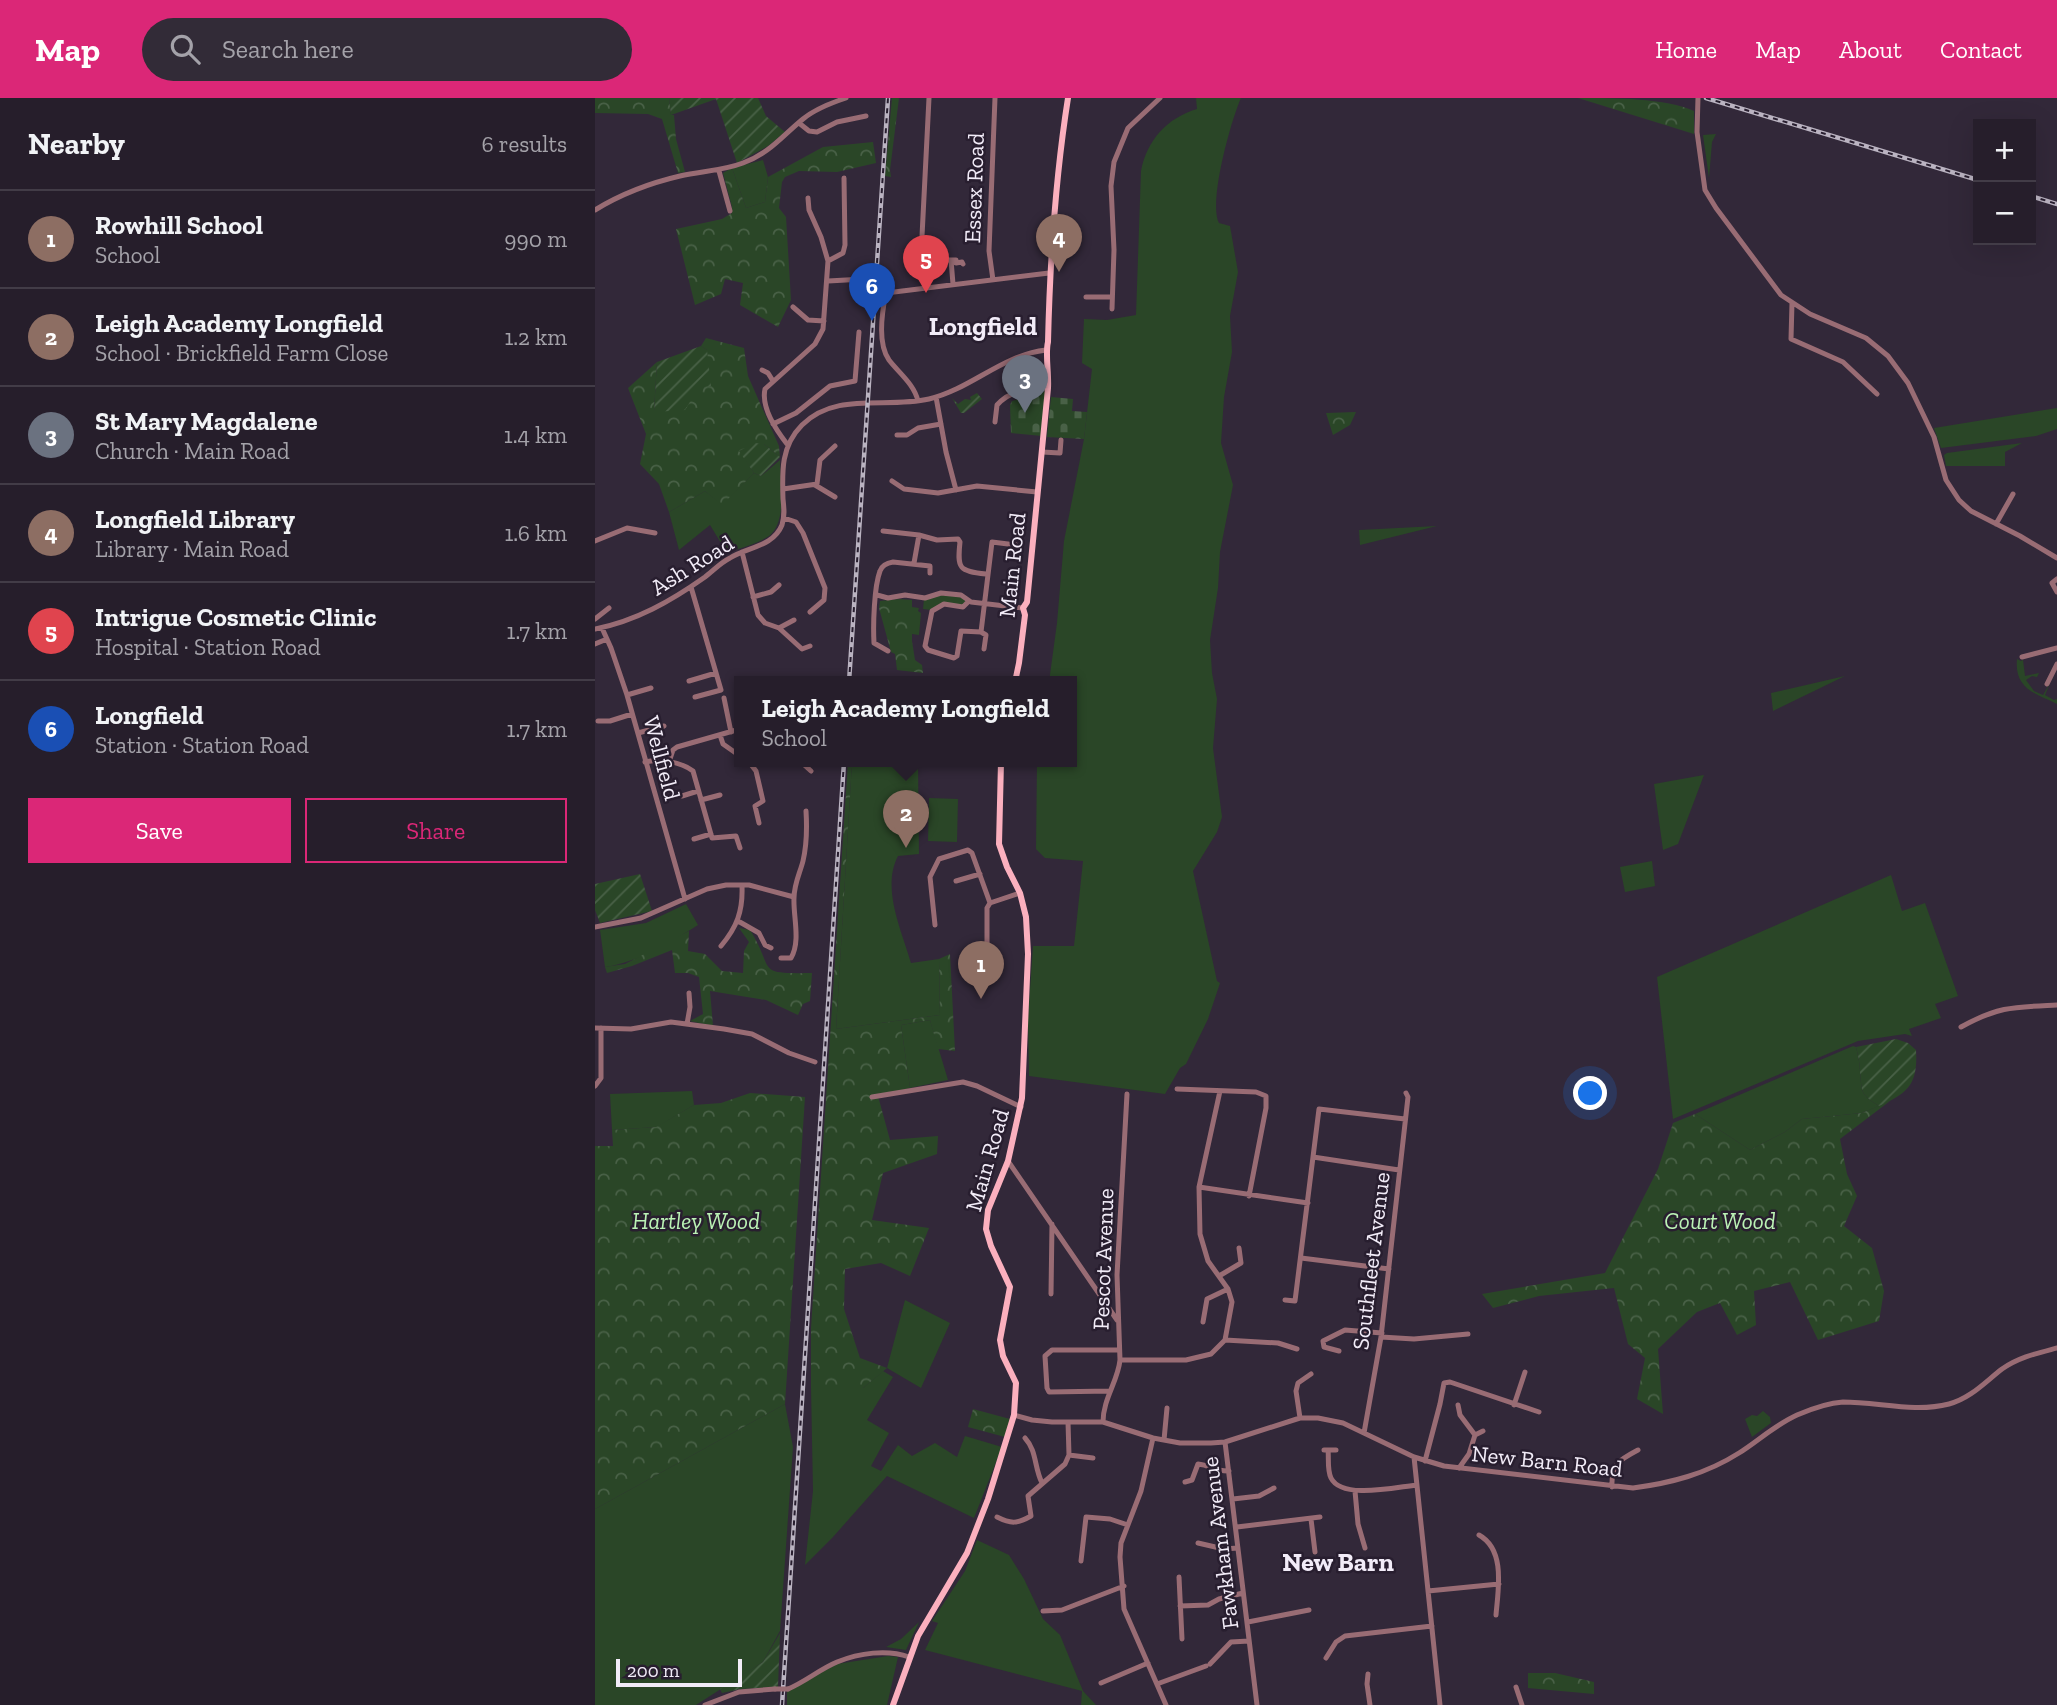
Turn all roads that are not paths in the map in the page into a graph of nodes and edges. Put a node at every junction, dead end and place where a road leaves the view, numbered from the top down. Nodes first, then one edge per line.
1 (846, 98) edge
2 (929, 98) edge
3 (995, 98) edge
4 (1068, 98) edge
5 (1160, 98) edge
6 (1697, 101) edge
7 (866, 116) dead end
8 (799, 123) junction
9 (719, 171) junction
10 (844, 178) dead end
11 (808, 198) dead end
12 (595, 209) edge
13 (730, 211) dead end
14 (828, 261) junction
15 (963, 264) dead end
16 (1049, 273) junction
17 (865, 279) dead end
18 (993, 280) junction
19 (828, 281) junction
20 (953, 284) junction
21 (926, 288) junction
22 (1086, 296) dead end
23 (1112, 297) junction
24 (1792, 303) junction
25 (793, 307) dead end
26 (1112, 309) dead end
27 (824, 321) junction
28 (859, 332) dead end
29 (1046, 350) junction
30 (762, 370) dead end
31 (773, 381) junction
32 (1048, 388) junction
33 (1877, 394) dead end
34 (936, 397) junction
35 (918, 401) junction
36 (995, 422) dead end
37 (773, 424) junction
38 (941, 424) junction
39 (897, 435) dead end
40 (1061, 440) dead end
41 (787, 444) junction
42 (834, 449) dead end
43 (1042, 452) junction
44 (815, 485) junction
45 (893, 486) dead end
46 (783, 489) junction
47 (956, 490) junction
48 (1037, 492) junction
49 (2013, 494) dead end
50 (835, 498) dead end
51 (784, 517) junction
52 (1996, 524) junction
53 (882, 532) dead end
54 (655, 533) dead end
55 (919, 535) junction
56 (595, 541) edge
57 (1016, 545) dead end
58 (742, 552) junction
59 (2057, 558) edge
60 (914, 564) junction
61 (930, 573) dead end
62 (986, 574) junction
63 (2057, 579) edge
64 (779, 585) dead end
65 (691, 587) junction
66 (2057, 592) edge
67 (877, 595) junction
68 (753, 597) junction
69 (969, 601) junction
70 (984, 603) junction
71 (609, 608) dead end
72 (1023, 608) junction
73 (810, 612) dead end
74 (595, 619) edge
75 (794, 621) dead end
76 (779, 628) junction
77 (598, 629) edge
78 (981, 632) junction
79 (607, 639) junction
80 (595, 645) edge
81 (810, 646) dead end
82 (2057, 648) edge
83 (984, 649) dead end
84 (888, 651) dead end
85 (2022, 657) dead end
86 (2057, 664) edge
87 (2055, 672) edge
88 (716, 673) junction
89 (1016, 676) edge
90 (689, 681) dead end
91 (2047, 684) dead end
92 (651, 688) dead end
93 (627, 695) junction
94 (695, 697) dead end
95 (724, 698) dead end
96 (632, 714) junction
97 (598, 721) dead end
98 (664, 726) dead end
99 (734, 731) edge
100 (731, 732) junction
101 (638, 733) junction
102 (720, 735) junction
103 (734, 752) edge
104 (645, 762) junction
105 (669, 762) junction
106 (752, 767) edge
107 (807, 767) edge
108 (1001, 767) edge
109 (811, 771) dead end
110 (698, 791) junction
111 (720, 795) dead end
112 (682, 796) dead end
113 (701, 800) junction
114 (806, 811) dead end
115 (759, 822) dead end
116 (711, 834) junction
117 (694, 839) dead end
118 (740, 848) dead end
119 (980, 874) junction
120 (956, 881) dead end
121 (742, 886) junction
122 (1020, 893) junction
123 (794, 897) junction
124 (685, 899) junction
125 (990, 904) junction
126 (738, 921) junction
127 (596, 925) edge
128 (935, 925) dead end
129 (721, 946) dead end
130 (771, 948) dead end
131 (987, 951) dead end
132 (781, 958) dead end
133 (689, 993) dead end
134 (2057, 1005) edge
135 (687, 1024) junction
136 (1961, 1027) dead end
137 (598, 1028) edge
138 (815, 1062) dead end
139 (595, 1086) edge
140 (1177, 1089) dead end
141 (1220, 1091) junction
142 (1406, 1093) dead end
143 (1127, 1094) dead end
144 (871, 1097) dead end
145 (1021, 1107) junction
146 (1405, 1119) junction
147 (1314, 1157) junction
148 (1008, 1161) junction
149 (1399, 1170) junction
150 (1199, 1187) junction
151 (1249, 1196) junction
152 (1308, 1203) junction
153 (1052, 1224) junction
154 (1239, 1248) dead end
155 (1301, 1258) junction
156 (1389, 1269) junction
157 (1219, 1276) junction
158 (1228, 1289) junction
159 (1051, 1294) dead end
160 (1285, 1300) dead end
161 (1117, 1320) junction
162 (1203, 1322) dead end
163 (1468, 1334) dead end
164 (1381, 1335) junction
165 (1225, 1340) junction
166 (2057, 1348) edge
167 (1297, 1349) dead end
168 (1119, 1350) junction
169 (1339, 1351) dead end
170 (1120, 1360) junction
171 (1525, 1372) dead end
172 (1309, 1378) dead end
173 (1110, 1391) junction
174 (1458, 1405) dead end
175 (1514, 1405) junction
176 (1167, 1408) dead end
177 (1539, 1412) dead end
178 (1014, 1415) junction
179 (1300, 1418) junction
180 (1068, 1422) junction
181 (1103, 1422) junction
182 (1483, 1431) dead end
183 (1364, 1433) junction
184 (1475, 1435) junction
185 (1025, 1438) dead end
186 (1153, 1438) junction
187 (1164, 1440) junction
188 (1225, 1442) junction
189 (1336, 1450) dead end
190 (1638, 1450) dead end
191 (1069, 1455) junction
192 (1414, 1457) junction
193 (1093, 1458) dead end
194 (1425, 1461) junction
195 (1459, 1468) junction
196 (1229, 1471) junction
197 (1185, 1482) dead end
198 (1042, 1483) junction
199 (1417, 1485) junction
200 (1612, 1487) junction
201 (1274, 1488) dead end
202 (1355, 1491) junction
203 (1233, 1499) junction
204 (997, 1517) dead end
205 (1320, 1517) dead end
206 (1311, 1518) junction
207 (1128, 1525) junction
208 (1237, 1527) junction
209 (1479, 1536) dead end
210 (1198, 1543) dead end
211 (1238, 1548) junction
212 (1365, 1548) dead end
213 (1315, 1552) dead end
214 (1081, 1561) dead end
215 (1179, 1577) dead end
216 (1499, 1584) junction
217 (1123, 1586) junction
218 (1428, 1591) junction
219 (1243, 1593) junction
220 (1180, 1606) junction
221 (1308, 1610) dead end
222 (1042, 1611) dead end
223 (1496, 1615) dead end
224 (1248, 1622) junction
225 (1432, 1626) junction
226 (1182, 1639) dead end
227 (1249, 1641) junction
228 (909, 1657) junction
229 (1326, 1658) dead end
230 (1148, 1662) junction
231 (1369, 1674) dead end
232 (1101, 1683) dead end
233 (1157, 1684) junction
234 (1516, 1687) dead end
235 (705, 1705) edge
236 (893, 1705) edge
237 (1166, 1705) edge
238 (1256, 1705) edge
239 (1370, 1705) edge
240 (1440, 1705) edge
241 (1522, 1705) edge

1 - 8 street
2 - 21 street
3 - 18 street, Essex Road
4 - 16 main road, Main Road
5 - 23 street
6 - 24 street
7 - 8 street
8 - 9 street
9 - 12 street
9 - 13 street
10 - 14 street
11 - 14 street
14 - 19 street
15 - 20 street
16 - 18 street
16 - 29 main road, Main Road
17 - 19 street
18 - 20 street
19 - 27 street
20 - 21 street
21 - 35 street
22 - 23 street
23 - 26 street
24 - 33 street
24 - 52 street
25 - 27 street
27 - 31 street
28 - 37 street
29 - 32 main road, Main Road
29 - 34 street
30 - 31 street
31 - 37 street
32 - 36 street
32 - 43 main road, Main Road
34 - 35 street
34 - 38 street
35 - 41 street
37 - 41 street
38 - 39 street
38 - 47 street
40 - 43 street
41 - 46 street
42 - 44 street
43 - 48 main road, Main Road
44 - 46 street
44 - 50 street
45 - 47 street
46 - 51 street
47 - 48 street
48 - 72 main road, Main Road
49 - 52 street
51 - 58 street, Ash Road
51 - 73 street
52 - 59 street
53 - 55 street
54 - 56 street
55 - 60 street
55 - 62 street
57 - 62 street
58 - 65 street, Ash Road
58 - 68 street
60 - 61 street
60 - 67 street
62 - 70 street
63 - 66 street
64 - 68 street
65 - 77 street, Ash Road
65 - 88 street
67 - 69 street
67 - 84 street
68 - 76 street
69 - 70 street
69 - 78 street
70 - 72 street
70 - 78 street
71 - 74 street
72 - 89 main road, Main Road
75 - 76 street
76 - 81 street
77 - 79 street, Wellfield
78 - 83 street
79 - 80 street
79 - 93 street, Wellfield
82 - 85 street
86 - 87 street
87 - 91 street
88 - 90 street
88 - 94 street
92 - 93 street
93 - 96 street, Wellfield
95 - 100 street
96 - 97 street
96 - 101 street, Wellfield
98 - 101 street
99 - 100 street
100 - 102 street
101 - 104 street, Wellfield
102 - 103 street
102 - 105 street
104 - 105 street
104 - 124 street, Wellfield
105 - 110 street
106 - 115 street
107 - 109 street
108 - 122 main road, Main Road
110 - 112 street
110 - 113 street
111 - 113 street
113 - 116 street
114 - 123 street
116 - 117 street
116 - 118 street
119 - 120 street
119 - 125 street
119 - 128 street
121 - 123 street
121 - 124 street
121 - 126 street
122 - 125 street
122 - 145 main road, Main Road
123 - 132 street
124 - 127 street
125 - 131 street
126 - 129 street
126 - 130 street
133 - 135 street
134 - 136 street
135 - 137 street
135 - 138 street
137 - 139 street
140 - 141 street
141 - 150 street
141 - 151 street
142 - 146 street, Southfleet Avenue
143 - 161 street, Pescot Avenue
144 - 145 street
145 - 148 main road, Main Road
146 - 147 street
146 - 149 street, Southfleet Avenue
147 - 149 street
147 - 152 street
148 - 153 street
148 - 178 main road, Main Road
149 - 156 street, Southfleet Avenue
150 - 151 street
150 - 157 street
151 - 152 street
152 - 155 street
153 - 159 street
153 - 161 street
154 - 157 street
155 - 156 street
155 - 160 street
156 - 164 street, Southfleet Avenue
157 - 158 street
158 - 162 street
158 - 165 street
161 - 168 street, Pescot Avenue
163 - 164 street
164 - 169 street
164 - 183 street, Southfleet Avenue
165 - 167 street
165 - 170 street
166 - 200 street, New Barn Road
168 - 170 street, Pescot Avenue
168 - 173 street
170 - 173 street, Pescot Avenue
171 - 175 street
172 - 179 street
173 - 181 street, Pescot Avenue
174 - 184 street
175 - 177 street
175 - 194 street
176 - 187 street
178 - 180 street, New Barn Road
178 - 228 main road, Main Road
179 - 183 street, New Barn Road
179 - 188 street, New Barn Road
180 - 181 street, New Barn Road
180 - 191 street
181 - 186 street, New Barn Road
182 - 184 street
183 - 192 street, New Barn Road
184 - 195 street
185 - 198 street
186 - 187 street, New Barn Road
186 - 207 street
187 - 188 street, New Barn Road
188 - 196 street, Fawkham Avenue
189 - 202 street
190 - 200 street
191 - 193 street
191 - 198 street
192 - 194 street, New Barn Road
192 - 199 street
194 - 195 street, New Barn Road
195 - 200 street, New Barn Road
196 - 197 street
196 - 203 street, Fawkham Avenue
198 - 204 street
199 - 202 street
199 - 218 street
201 - 203 street
202 - 212 street
203 - 208 street, Fawkham Avenue
205 - 206 street
206 - 208 street
206 - 213 street
207 - 214 street
207 - 217 street
208 - 211 street, Fawkham Avenue
209 - 216 street
210 - 211 street
211 - 219 street, Fawkham Avenue
215 - 220 street
216 - 218 street
216 - 223 street
217 - 222 street
217 - 230 street
218 - 225 street
219 - 220 street
219 - 224 street, Fawkham Avenue
220 - 226 street
221 - 224 street
224 - 227 street, Fawkham Avenue
225 - 229 street
225 - 240 street
227 - 233 street, Fawkham Avenue
227 - 238 street, Fawkham Avenue
228 - 235 street, bridge
228 - 236 main road, Main Road
230 - 232 street
230 - 233 street
231 - 239 street
233 - 237 street
234 - 241 street

